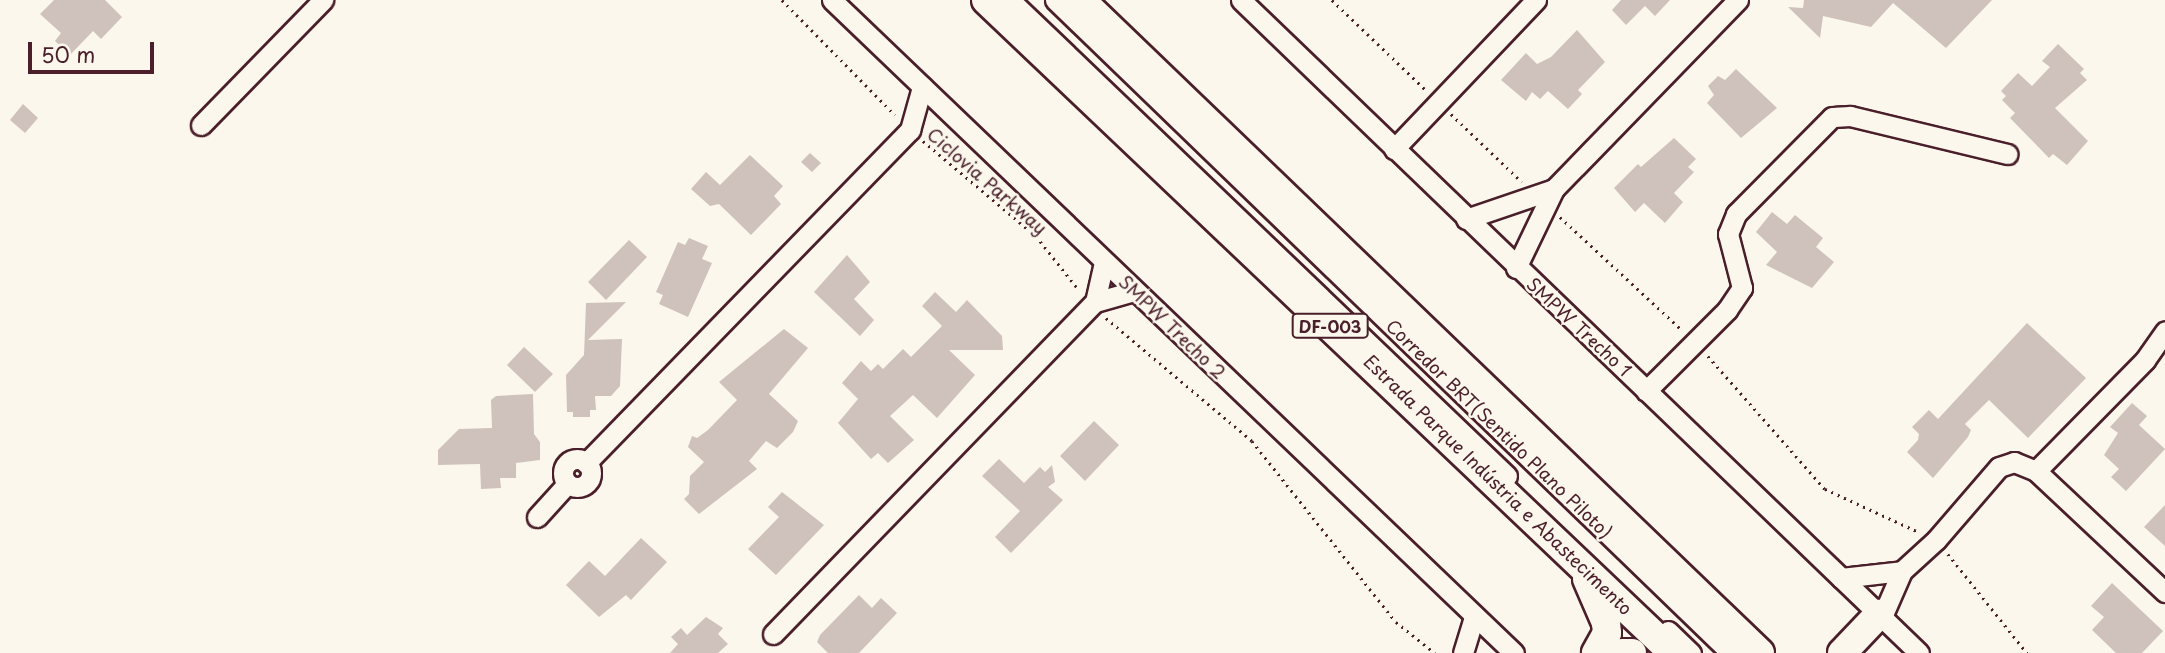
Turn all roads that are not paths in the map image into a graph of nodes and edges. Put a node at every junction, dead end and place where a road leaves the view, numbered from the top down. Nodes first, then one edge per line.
1 (323, 0) edge
2 (832, 0) edge
3 (986, 0) edge
4 (1010, 0) edge
5 (1055, 0) edge
6 (1081, 0) edge
7 (1241, 0) edge
8 (1536, 0) edge
9 (1738, 0) edge
10 (922, 87) junction
11 (947, 111) junction
12 (201, 125) dead end
13 (911, 128) junction
14 (1394, 149) junction
15 (2007, 155) dead end
16 (1554, 190) junction
17 (1466, 219) junction
18 (1104, 262) junction
19 (1516, 268) junction
20 (1134, 291) junction
21 (1093, 304) junction
22 (2165, 331) edge
23 (1646, 391) junction
24 (2036, 471) junction
25 (537, 517) dead end
26 (1578, 561) junction
27 (1902, 571) junction
28 (1840, 578) junction
29 (2165, 592) edge
30 (1474, 616) junction
31 (1883, 618) junction
32 (772, 634) dead end
33 (1509, 648) edge
34 (1465, 651) edge
35 (1597, 653) edge
36 (1622, 653) edge
37 (1632, 653) edge
38 (1673, 653) edge
39 (1691, 653) edge
40 (1731, 653) edge
41 (1760, 653) edge
42 (1842, 653) edge
43 (1858, 653) edge
44 (1919, 653) edge

1 - 12 street
2 - 10 street, SMPW Trecho 2
3 - 26 highway, Estrada Parque Indústria e Abastecimento / DF-003
4 - 39 street
5 - 40 street, Corredor BRT(Sentido Plano Piloto)
6 - 41 highway
7 - 14 street, SMPW Trecho 1
8 - 14 street
9 - 16 street
10 - 11 street, SMPW Trecho 2
10 - 13 street
11 - 13 street
11 - 18 street, SMPW Trecho 2
13 - 25 street
14 - 17 street, SMPW Trecho 1
15 - 23 street
16 - 17 street
16 - 19 street
17 - 19 street, SMPW Trecho 1
18 - 20 street, SMPW Trecho 2
18 - 21 street
19 - 23 street, SMPW Trecho 1
20 - 21 street
20 - 30 street, SMPW Trecho 2
21 - 32 street
22 - 24 street
23 - 28 street, SMPW Trecho 1
24 - 27 street
24 - 29 street
26 - 35 highway
26 - 38 highway, Estrada Parque Indústria e Abastecimento / DF-003
27 - 28 street
27 - 31 street
28 - 31 street, SMPW Trecho 1
30 - 33 street, SMPW Trecho 2
30 - 34 street
31 - 42 highway
31 - 43 highway
31 - 44 street, SMPW Trecho 1
33 - 34 street
36 - 37 highway

